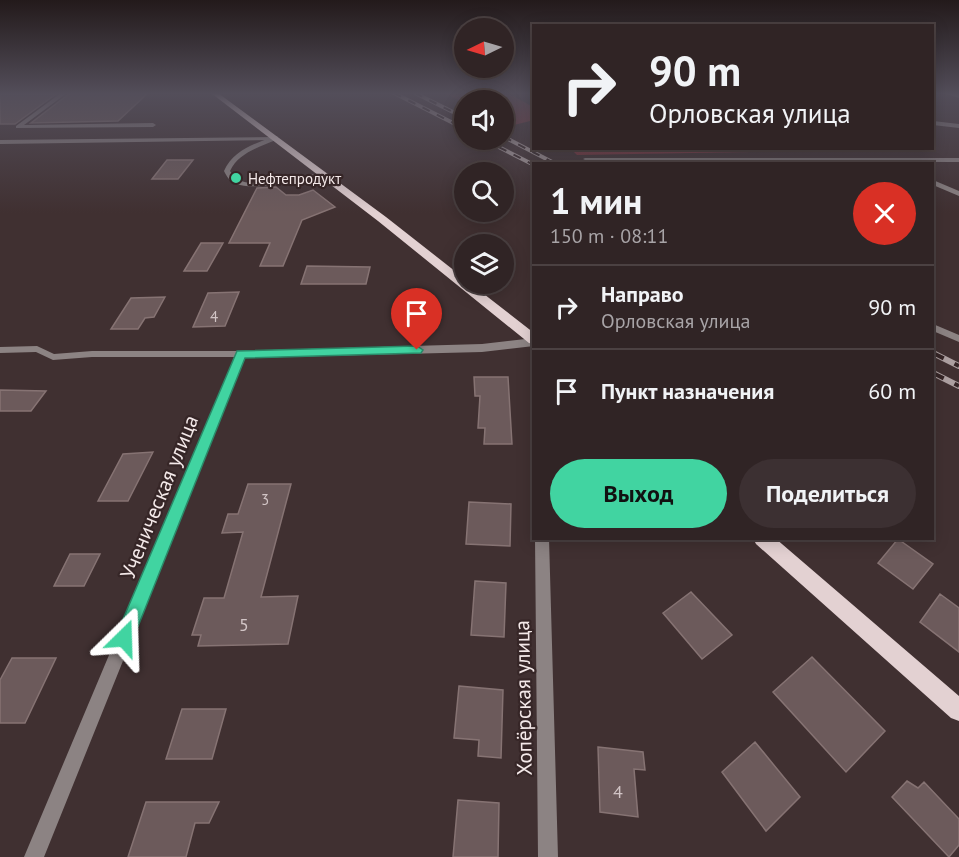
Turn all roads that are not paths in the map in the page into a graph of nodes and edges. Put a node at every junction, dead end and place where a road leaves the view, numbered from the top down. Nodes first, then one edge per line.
1 (269, 133) edge
2 (276, 138) junction
3 (0, 142) edge
4 (774, 152) dead end
5 (819, 158) junction
6 (587, 159) dead end
7 (909, 160) edge
8 (959, 160) edge
9 (323, 175) junction
10 (934, 182) edge
11 (959, 194) edge
12 (934, 327) edge
13 (532, 339) edge
14 (959, 339) edge
15 (532, 341) edge
16 (0, 350) edge
17 (241, 354) junction
18 (542, 540) edge
19 (764, 540) edge
20 (959, 710) edge
21 (34, 857) edge
22 (548, 857) edge

1 - 2 main road
2 - 3 street
2 - 9 main road
2 - 9 lane
4 - 5 street
5 - 6 street
5 - 7 street
7 - 8 street
9 - 13 main road
10 - 11 street
12 - 14 lane
15 - 17 street
16 - 17 lane
17 - 21 street, Ученическая улица
18 - 22 street, Хопёрская улица
19 - 20 main road

